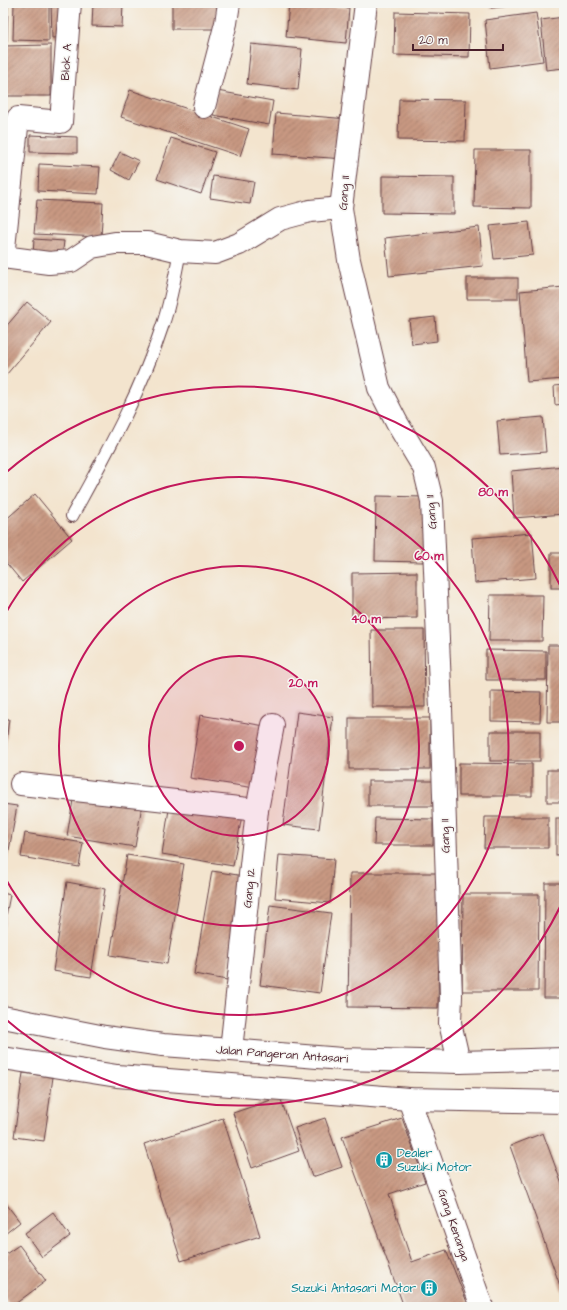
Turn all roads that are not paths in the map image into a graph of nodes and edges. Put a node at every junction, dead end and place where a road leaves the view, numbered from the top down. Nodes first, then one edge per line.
1 (70, 3) edge
2 (228, 3) edge
3 (366, 3) edge
4 (204, 108) dead end
5 (340, 208) junction
6 (180, 250) junction
7 (72, 516) dead end
8 (272, 725) dead end
9 (21, 784) dead end
10 (257, 810) junction
11 (3, 1017) edge
12 (231, 1050) junction
13 (3, 1058) edge
14 (564, 1059) edge
15 (459, 1062) junction
16 (409, 1099) junction
17 (564, 1102) edge
18 (482, 1307) edge

1 - 6 main road, Blok A
2 - 4 main road
3 - 5 main road, Gang 11
5 - 6 main road
5 - 15 main road, Gang 11
6 - 7 lane
8 - 10 main road, Gang 12
9 - 10 main road
10 - 12 main road, Gang 12
11 - 12 main road, Jalan Pangeran Antasari
12 - 15 main road, Jalan Pangeran Antasari
13 - 16 main road
14 - 15 main road, Jalan Pangeran Antasari
16 - 17 main road
16 - 18 main road, Gang Kenanga

